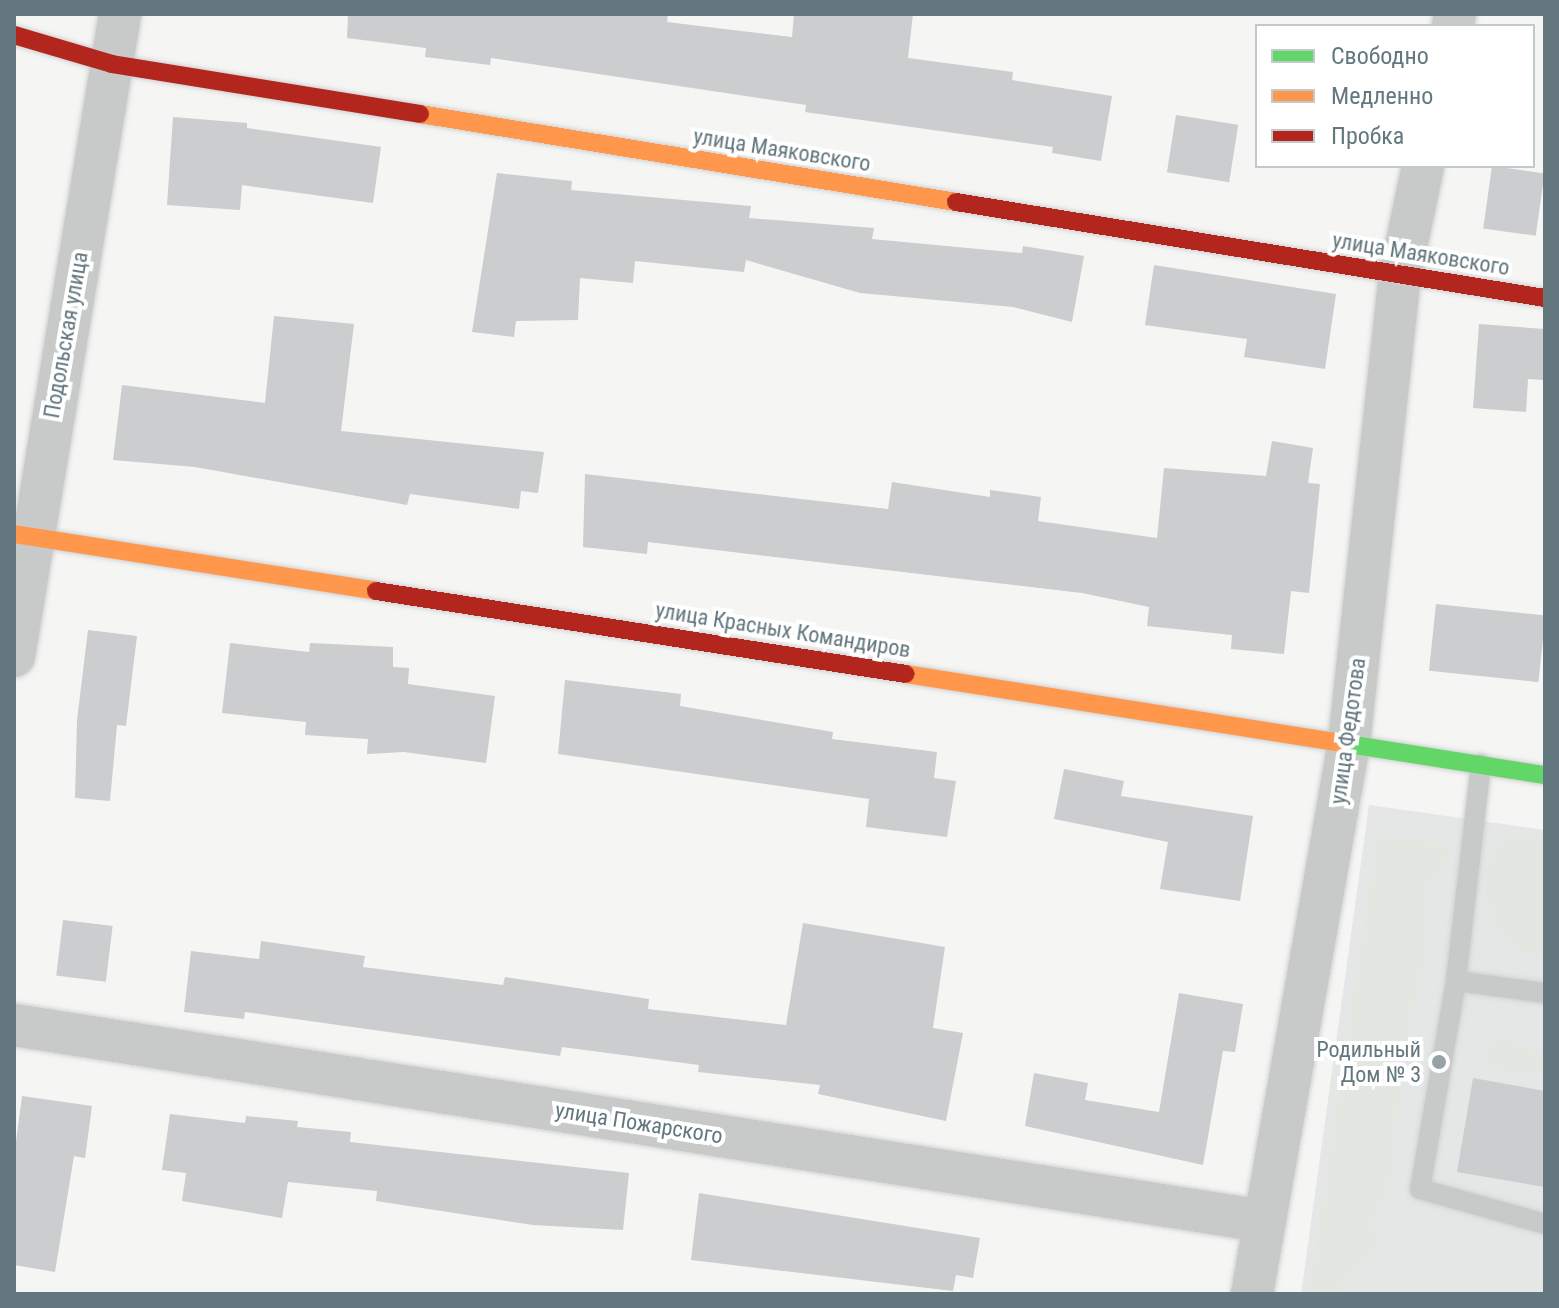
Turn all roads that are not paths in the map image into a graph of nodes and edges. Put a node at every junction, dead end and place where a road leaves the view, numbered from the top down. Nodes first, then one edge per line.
1 (120, 14) edge
2 (14, 35) edge
3 (112, 64) junction
4 (1423, 168) edge
5 (1400, 276) junction
6 (1545, 298) edge
7 (23, 535) edge
8 (14, 656) edge
9 (1349, 743) junction
10 (1481, 764) junction
11 (1545, 775) edge
12 (1456, 981) junction
13 (1545, 993) edge
14 (14, 1025) edge
15 (1263, 1221) junction
16 (1545, 1224) edge
17 (1252, 1294) edge

1 - 3 street, Подольская улица
2 - 3 street, улица Маяковского
3 - 5 street, улица Маяковского
3 - 7 street, Подольская улица
4 - 5 street, улица Федотова
5 - 6 street, улица Маяковского
5 - 9 street, улица Федотова
7 - 8 street, Подольская улица
7 - 9 street, улица Красных Командиров
9 - 10 street, улица Красных Командиров
9 - 15 street, улица Федотова
10 - 11 street, улица Красных Командиров
10 - 12 lane
12 - 13 lane
12 - 16 lane
14 - 15 street, улица Пожарского
15 - 17 street, улица Федотова

